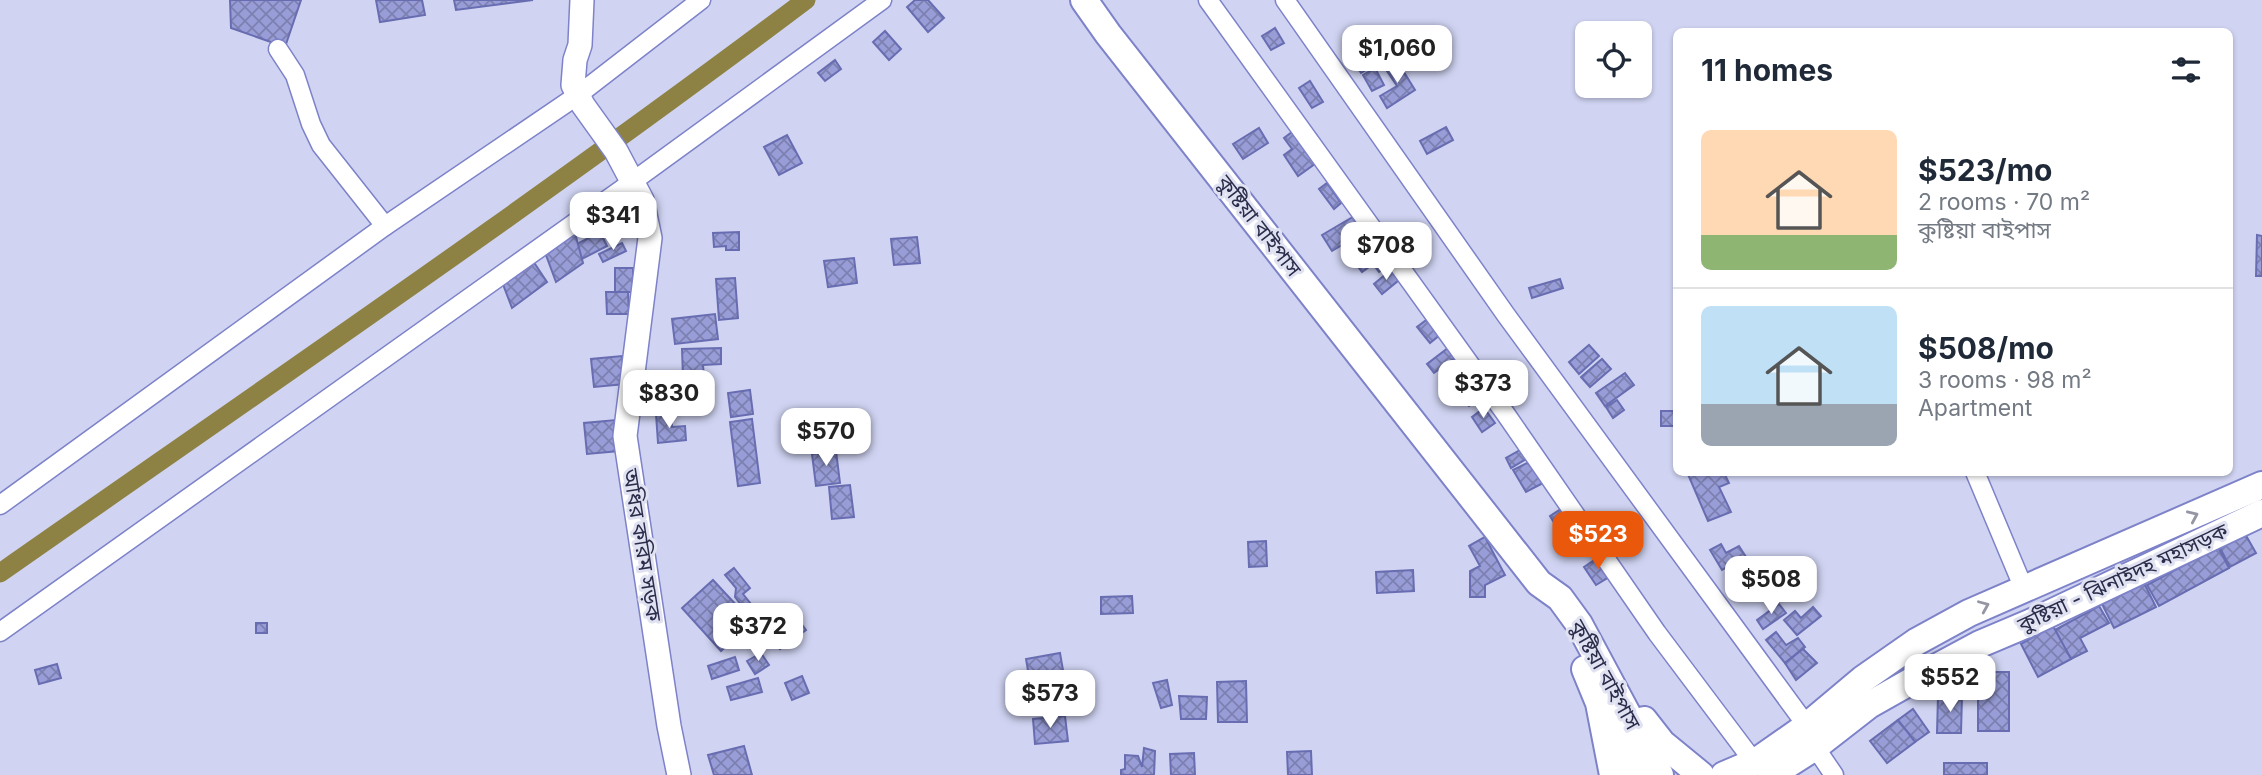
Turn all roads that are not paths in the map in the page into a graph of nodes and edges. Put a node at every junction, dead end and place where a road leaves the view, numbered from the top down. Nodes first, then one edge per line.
1 (582, 0) edge
2 (701, 0) edge
3 (882, 0) edge
4 (1084, 0) edge
5 (1208, 0) edge
6 (1285, 0) edge
7 (278, 49) dead end
8 (580, 100) junction
9 (632, 182) junction
10 (385, 226) junction
11 (1977, 476) edge
12 (2262, 485) edge
13 (0, 505) edge
14 (2262, 513) edge
15 (2024, 589) junction
16 (1939, 629) junction
17 (0, 632) edge
18 (1954, 657) junction
19 (1593, 669) junction
20 (1803, 742) junction
21 (1761, 766) edge
22 (679, 775) edge
23 (1614, 775) edge
24 (1633, 775) edge
25 (1660, 775) edge
26 (1700, 775) edge
27 (1724, 775) edge
28 (1834, 775) edge

1 - 8 main road
2 - 8 street
3 - 9 street
4 - 19 highway, কুষ্টিয়া বাইপাস
5 - 21 street
6 - 20 street
7 - 10 street
8 - 9 main road, অধির করিম সড়ক
8 - 10 street
9 - 17 street
9 - 22 main road, অধির করিম সড়ক
10 - 13 street
11 - 15 street
15 -> 12 highway, কুষ্টিয়া - ঝিনাইদহ মহাসড়ক
14 - 18 highway, কুষ্টিয়া - ঝিনাইদহ মহাসড়ক
16 -> 15 highway, কুষ্টিয়া - ঝিনাইদহ মহাসড়ক
16 - 18 highway
16 - 20 highway, কুষ্টিয়া - ঝিনাইদহ মহাসড়ক
18 - 20 highway, কুষ্টিয়া - ঝিনাইদহ মহাসড়ক
19 - 23 highway
19 - 24 highway, কুষ্টিয়া বাইপাস
19 - 25 highway, কুষ্টিয়া বাইপাস
19 - 26 highway
20 - 21 highway, কুষ্টিয়া - ঝিনাইদহ মহাসড়ক
20 - 28 street
21 - 27 highway, কুষ্টিয়া - ঝিনাইদহ মহাসড়ক

